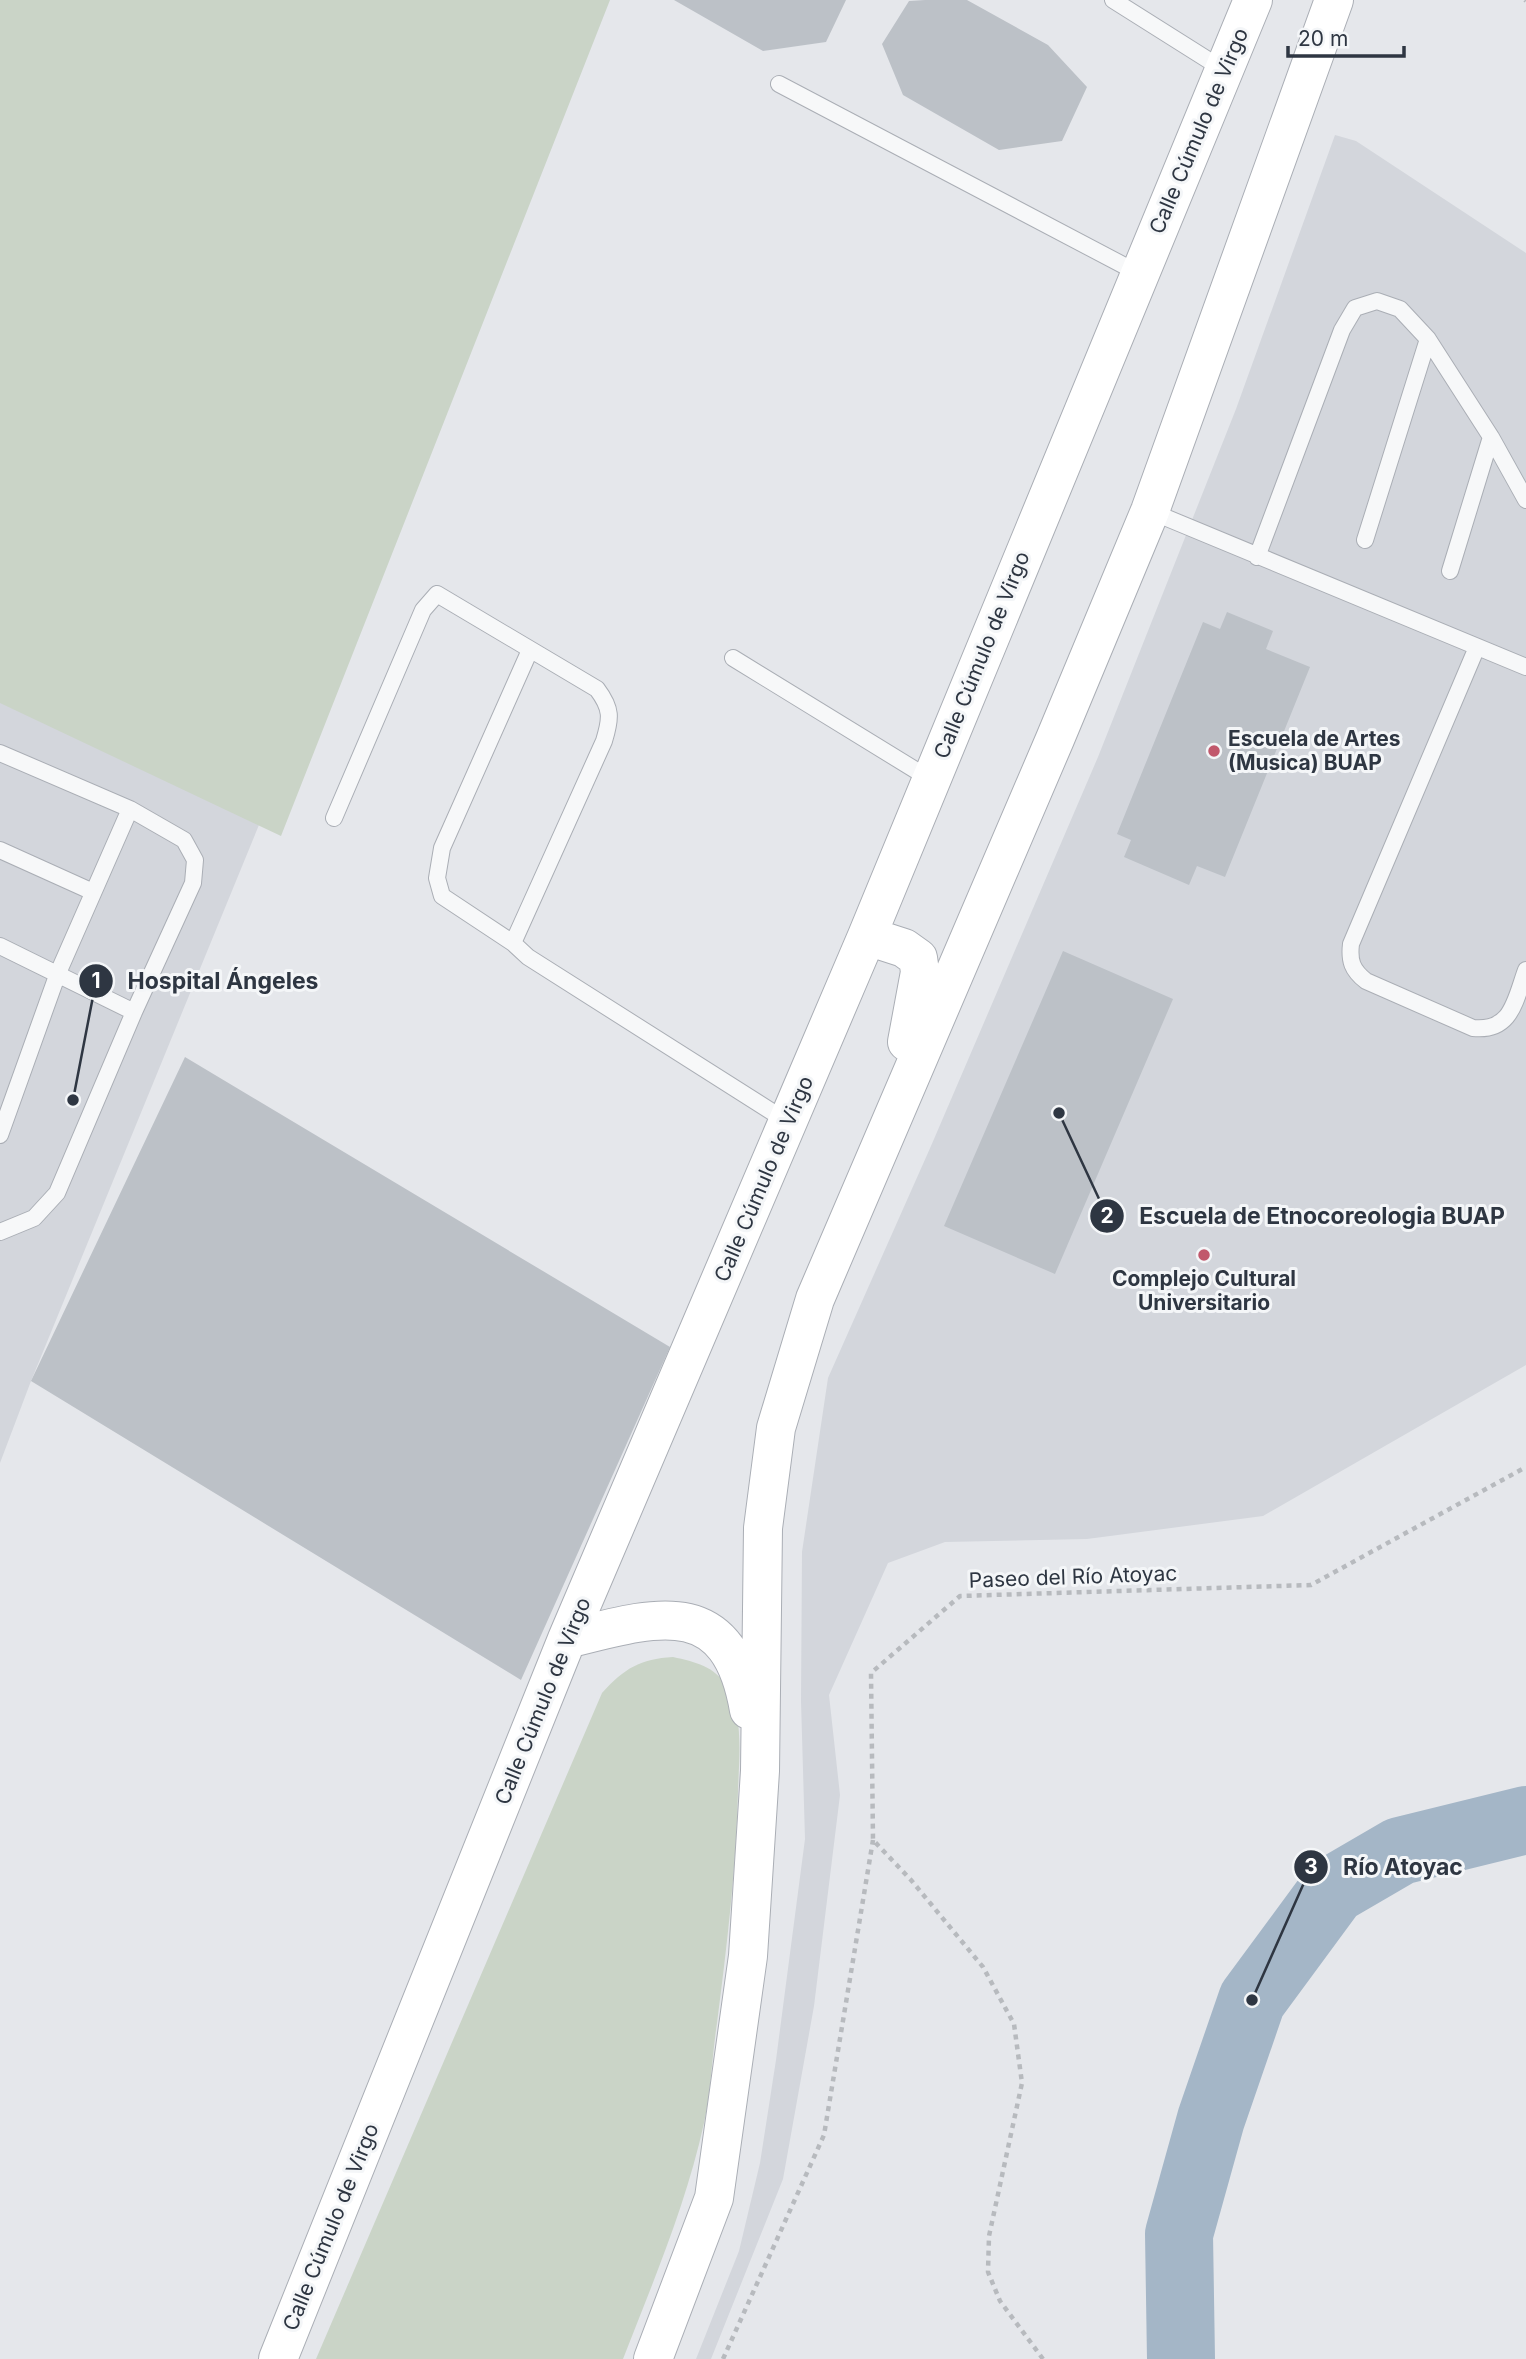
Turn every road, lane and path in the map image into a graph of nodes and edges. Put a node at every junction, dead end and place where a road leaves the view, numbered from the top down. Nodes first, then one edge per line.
1 (1113, 0) edge
2 (1254, 0) edge
3 (1334, 0) edge
4 (1224, 70) junction
5 (779, 84) dead end
6 (1140, 274) junction
7 (1428, 339) junction
8 (1491, 437) junction
9 (1526, 500) edge
10 (1150, 512) junction
11 (1365, 540) dead end
12 (1257, 557) junction
13 (1450, 571) dead end
14 (1477, 647) junction
15 (530, 650) junction
16 (733, 658) dead end
17 (1526, 667) edge
18 (0, 753) edge
19 (930, 779) junction
20 (131, 808) junction
21 (334, 818) dead end
22 (0, 850) edge
23 (93, 892) junction
24 (867, 936) junction
25 (513, 943) junction
26 (0, 946) edge
27 (1526, 970) edge
28 (58, 972) junction
29 (134, 1012) junction
30 (891, 1116) junction
31 (788, 1122) junction
32 (0, 1135) edge
33 (0, 1231) edge
34 (1526, 1467) edge
35 (567, 1639) junction
36 (760, 1771) junction
37 (873, 1840) junction
38 (278, 2359) edge
39 (653, 2359) edge
40 (723, 2359) edge
41 (1043, 2359) edge

1 - 4 lane
2 - 4 main road, Calle Cúmulo de Virgo
3 - 10 main road
4 - 6 main road, Calle Cúmulo de Virgo
5 - 6 lane
6 - 19 main road, Calle Cúmulo de Virgo
7 - 8 lane
7 - 11 lane
7 - 12 lane
8 - 9 lane
8 - 13 lane
10 - 12 lane
10 - 30 main road
12 - 14 lane
14 - 17 lane
14 - 27 lane
15 - 21 lane
15 - 25 lane
15 - 25 lane
16 - 19 lane
18 - 20 lane
19 - 24 main road, Calle Cúmulo de Virgo
20 - 23 lane
20 - 29 lane
22 - 23 lane
23 - 28 lane
24 - 30 main road
24 - 31 main road, Calle Cúmulo de Virgo
25 - 31 lane
26 - 28 lane
28 - 29 lane
28 - 32 lane
29 - 33 lane
30 - 36 main road
31 - 35 main road, Calle Cúmulo de Virgo
34 - 37 path, Paseo del Río Atoyac
35 - 36 main road
35 - 38 main road, Calle Cúmulo de Virgo
36 - 39 main road
37 - 40 path, Paseo del Río Atoyac
37 - 41 path

